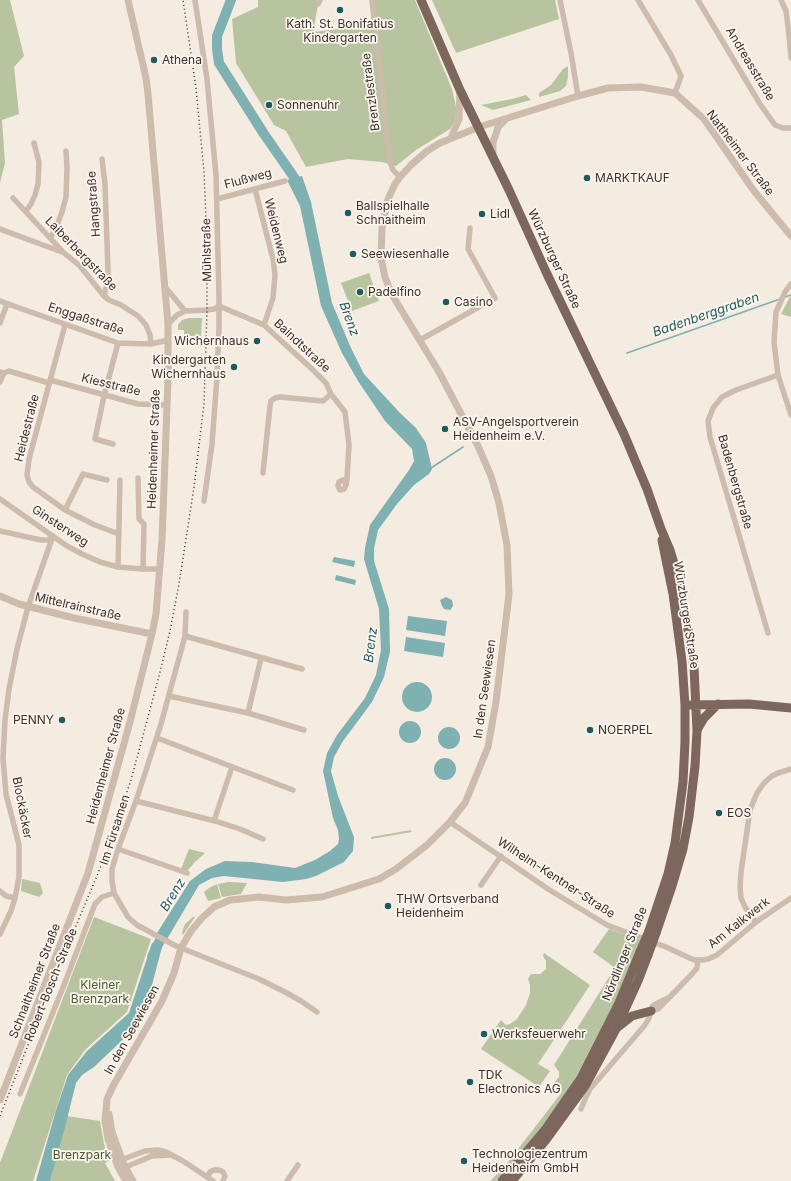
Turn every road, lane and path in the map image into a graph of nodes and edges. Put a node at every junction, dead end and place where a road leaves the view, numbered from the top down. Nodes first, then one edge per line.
1 (128, 0) edge
2 (195, 0) edge
3 (372, 0) edge
4 (421, 0) edge
5 (560, 0) edge
6 (638, 0) edge
7 (698, 0) edge
8 (781, 0) edge
9 (788, 12) edge
10 (791, 58) edge
11 (460, 90) junction
12 (675, 94) junction
13 (578, 96) junction
14 (507, 118) junction
15 (479, 127) junction
16 (791, 128) edge
17 (451, 138) junction
18 (34, 143) dead end
19 (66, 151) dead end
20 (493, 156) junction
21 (102, 159) dead end
22 (400, 177) junction
23 (285, 181) dead end
24 (255, 189) junction
25 (12, 198) dead end
26 (217, 199) junction
27 (26, 211) junction
28 (470, 228) dead end
29 (0, 229) edge
30 (791, 236) edge
31 (50, 238) junction
32 (63, 252) junction
33 (791, 284) edge
34 (166, 288) junction
35 (104, 296) junction
36 (0, 301) edge
37 (7, 304) junction
38 (219, 306) junction
39 (184, 311) junction
40 (0, 323) edge
41 (168, 324) junction
42 (65, 325) junction
43 (264, 325) junction
44 (168, 340) junction
45 (420, 340) junction
46 (118, 343) junction
47 (151, 344) junction
48 (2, 373) edge
49 (778, 376) junction
50 (0, 382) edge
51 (50, 382) junction
52 (331, 394) junction
53 (104, 396) junction
54 (167, 405) junction
55 (791, 415) edge
56 (113, 444) dead end
57 (263, 473) dead end
58 (138, 478) dead end
59 (107, 480) dead end
60 (120, 480) dead end
61 (346, 485) dead end
62 (0, 499) edge
63 (204, 501) dead end
64 (65, 510) junction
65 (661, 529) junction
66 (0, 531) edge
67 (119, 534) junction
68 (53, 536) junction
69 (118, 566) junction
70 (143, 569) junction
71 (160, 570) junction
72 (0, 596) edge
73 (28, 607) junction
74 (186, 612) dead end
75 (768, 633) dead end
76 (152, 634) junction
77 (186, 636) junction
78 (261, 658) junction
79 (302, 670) dead end
80 (169, 696) junction
81 (696, 704) junction
82 (718, 704) junction
83 (685, 705) junction
84 (791, 708) edge
85 (248, 713) junction
86 (304, 730) dead end
87 (697, 731) junction
88 (157, 738) junction
89 (232, 767) junction
90 (791, 769) edge
91 (293, 790) dead end
92 (136, 801) junction
93 (214, 821) junction
94 (450, 822) junction
95 (263, 839) dead end
96 (118, 849) junction
97 (501, 856) junction
98 (187, 873) dead end
99 (482, 886) dead end
100 (0, 891) edge
101 (81, 892) joint
102 (114, 893) junction
103 (15, 898) junction
104 (791, 898) edge
105 (756, 922) junction
106 (652, 932) junction
107 (0, 934) edge
108 (181, 948) junction
109 (644, 953) junction
110 (698, 960) junction
111 (651, 1011) junction
112 (317, 1012) dead end
113 (616, 1029) junction
114 (20, 1094) dead end
115 (0, 1100) edge
116 (581, 1109) dead end
117 (172, 1155) junction
118 (119, 1160) junction
119 (298, 1165) dead end
120 (122, 1168) junction
121 (207, 1177) junction
122 (126, 1181) edge
123 (133, 1181) edge
124 (214, 1181) edge
125 (223, 1181) edge
126 (287, 1181) edge
127 (502, 1181) edge
128 (512, 1181) edge

1 - 34 street, Heidenheimer Straße
2 - 26 street, Mühlstraße
3 - 22 street, Brenzlestraße
4 - 11 main road, Würzburger Straße
5 - 13 street
6 - 12 street
7 - 16 street, Andreasstraße
8 - 9 street
9 - 10 street
11 - 15 main road, Würzburger Straße
11 - 17 street
12 - 13 street, In den Seewiesen
12 - 30 street, Nattheimer Straße
13 - 14 street, In den Seewiesen
14 - 15 street, In den Seewiesen
14 - 20 street
15 - 17 street, In den Seewiesen
15 - 20 main road, Würzburger Straße
17 - 22 street, In den Seewiesen
18 - 27 street
19 - 31 street
20 - 65 main road, Würzburger Straße
21 - 35 street, Hangstraße
22 - 45 street, In den Seewiesen
23 - 24 street, Flußweg
24 - 26 street, Flußweg
24 - 43 street, Weidenweg
25 - 27 street, Laiberbergstraße
26 - 38 street, Mühlstraße
27 - 31 street, Laiberbergstraße
28 - 45 street
29 - 32 street
31 - 32 street, Laiberbergstraße
32 - 35 street, Laiberbergstraße
33 - 49 street
34 - 39 street
34 - 41 street, Heidenheimer Straße
35 - 47 street, Laiberbergstraße
36 - 37 street, Enggaßstraße
37 - 40 street
37 - 42 street, Enggaßstraße
38 - 39 street
38 - 43 street, Baindtstraße
38 - 63 street, Mühlstraße
39 - 41 street
41 - 44 street, Heidenheimer Straße
42 - 46 street, Enggaßstraße
42 - 51 street, Heidestraße
43 - 52 street, Baindtstraße
44 - 47 street, Enggaßstraße
44 - 54 street, Heidenheimer Straße
45 - 94 street, In den Seewiesen
46 - 47 street, Enggaßstraße
46 - 53 street
48 - 50 street
48 - 51 street, Kiesstraße
49 - 55 street
49 - 75 street, Badenbergstraße
51 - 53 street, Kiesstraße
51 - 64 street, Heidestraße
52 - 57 street
52 - 61 street, Baindtstraße
53 - 54 street, Kiesstraße
53 - 56 street
54 - 71 street, Heidenheimer Straße
58 - 70 street
59 - 64 street
60 - 67 street
62 - 68 street, Ginsterweg
64 - 67 street, Heidestraße
65 - 81 main road, Würzburger Straße
65 - 83 main road, Würzburger Straße
66 - 68 street
67 - 69 street
68 - 69 street, Ginsterweg
68 - 73 street, Blockäcker
69 - 70 street, Ginsterweg
70 - 71 street, Ginsterweg
71 - 76 street, Heidenheimer Straße
72 - 73 street, Mittelrainstraße
73 - 76 street, Mittelrainstraße
73 - 103 street, Blockäcker
74 - 77 street, Im Fürsamen
76 - 101 street, Heidenheimer Straße
77 - 78 street
77 - 80 street, Im Fürsamen
78 - 79 street
78 - 85 street
80 - 85 street
80 - 88 street, Im Fürsamen
81 - 82 main road
81 - 83 main road
81 - 87 main road, Nördlinger Straße
82 - 84 main road
82 - 87 main road
83 - 106 main road, Nördlinger Straße
85 - 86 street
87 - 106 main road, Nördlinger Straße
88 - 89 street
88 - 92 street, Im Fürsamen
89 - 91 street
89 - 93 street
90 - 105 street
92 - 93 street
92 - 96 street, Im Fürsamen
93 - 95 street
94 - 97 street, Wilhelm-Kentner-Straße
94 - 108 street, In den Seewiesen
96 - 98 street
96 - 102 street, Im Fürsamen
97 - 99 street
97 - 110 street, Wilhelm-Kentner-Straße
100 - 103 street
101 - 115 street, Schnaitheimer Straße
102 - 108 street, Im Fürsamen
102 - 114 street, Robert-Bosch-Straße
103 - 107 street, Blockäcker
104 - 105 street, Am Kalkwerk
105 - 110 street, Am Kalkwerk
106 - 109 main road, Nördlinger Straße, bridge
108 - 112 street, Im Fürsamen
108 - 118 street, In den Seewiesen
109 - 113 main road, Nördlinger Straße
109 - 127 main road, Nördlinger Straße
110 - 111 street, Am Kalkwerk
111 - 113 main road
111 - 116 street, Am Kalkwerk
113 - 128 main road, Nördlinger Straße
117 - 118 street
117 - 120 street
117 - 121 street
118 - 120 street, In den Seewiesen
119 - 126 street
120 - 122 street, In den Seewiesen
120 - 123 street, In den Seewiesen
121 - 124 street
121 - 125 street

